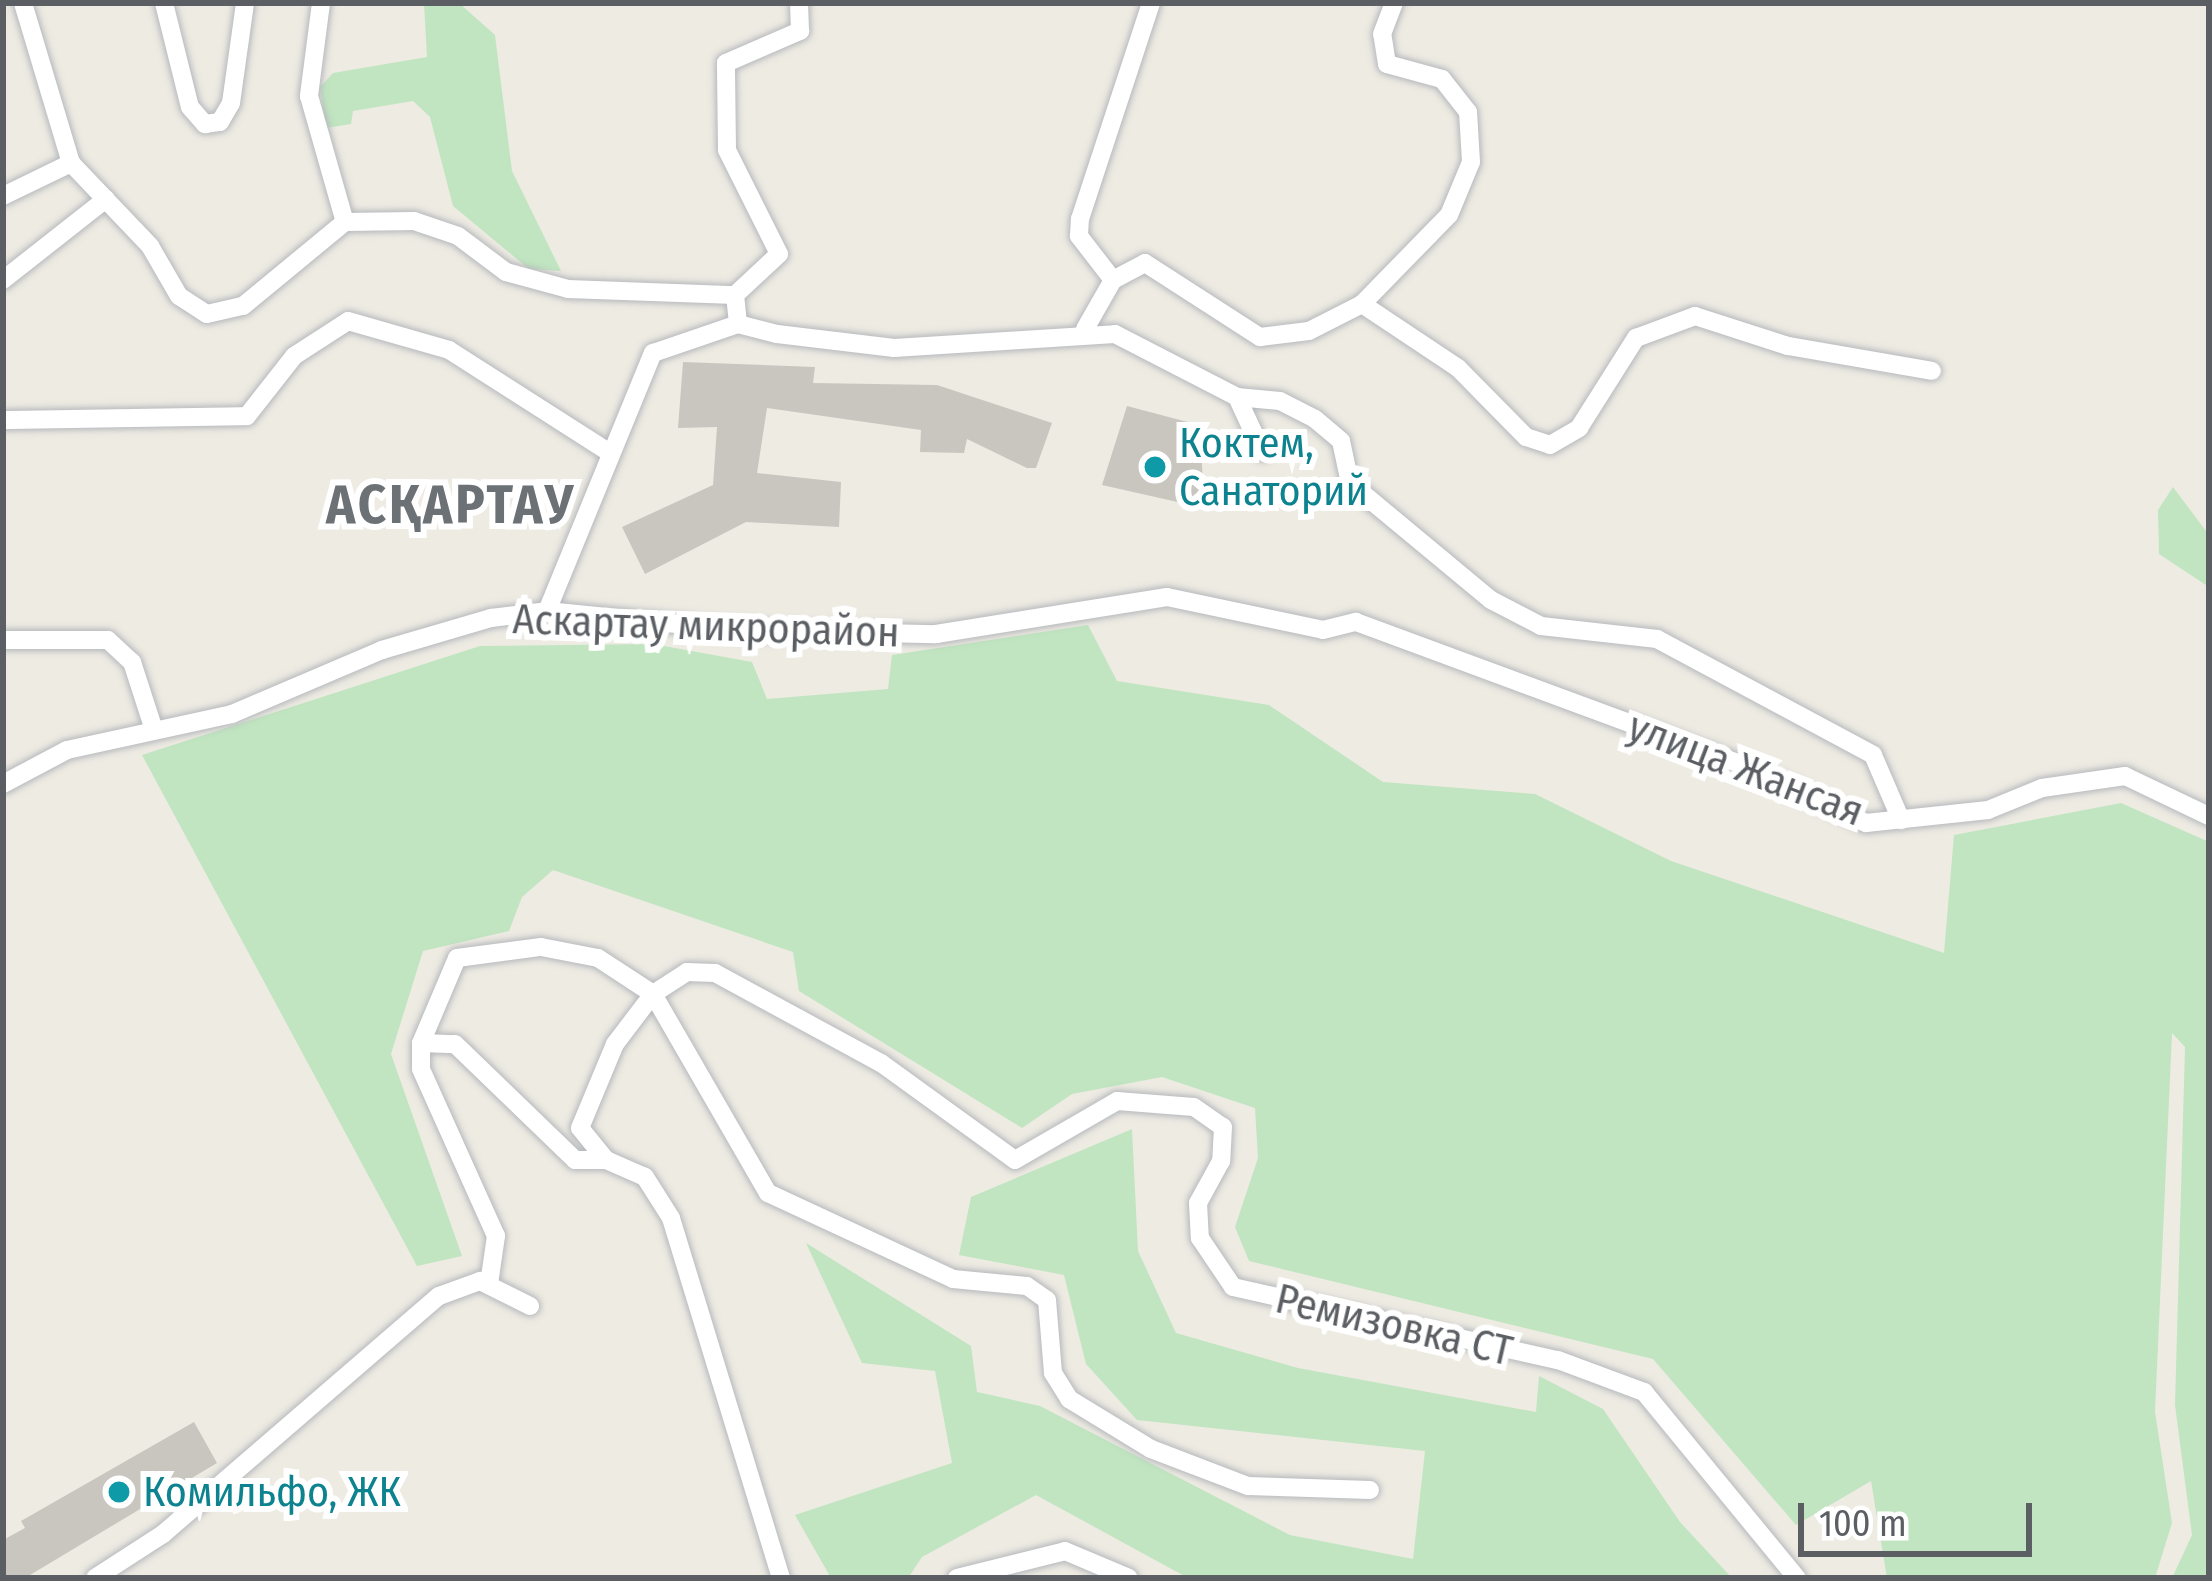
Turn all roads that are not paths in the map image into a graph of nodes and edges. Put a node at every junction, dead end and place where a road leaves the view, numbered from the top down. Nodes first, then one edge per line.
1 (23, 3) edge
2 (164, 3) edge
3 (245, 3) edge
4 (321, 3) edge
5 (800, 3) edge
6 (1151, 3) edge
7 (1394, 3) edge
8 (71, 163) junction
9 (3, 196) edge
10 (106, 199) junction
11 (345, 222) junction
12 (3, 280) edge
13 (1113, 280) junction
14 (735, 295) junction
15 (1362, 304) junction
16 (738, 324) junction
17 (1084, 329) junction
18 (1932, 371) dead end
19 (1237, 397) junction
20 (3, 420) edge
21 (607, 451) junction
22 (1262, 451) dead end
23 (548, 611) junction
24 (1358, 624) joint
25 (3, 640) edge
26 (154, 730) junction
27 (3, 784) edge
28 (2209, 816) edge
29 (1901, 820) junction
30 (653, 994) junction
31 (421, 1042) junction
32 (606, 1160) junction
33 (489, 1283) junction
34 (530, 1306) dead end
35 (1370, 1490) dead end
36 (94, 1578) edge
37 (781, 1578) edge
38 (957, 1578) edge
39 (1129, 1578) edge
40 (1797, 1578) edge

1 - 8 street
2 - 3 street
4 - 11 street
5 - 14 street
6 - 13 street
7 - 15 street
8 - 9 street
8 - 10 street
10 - 11 street
10 - 12 street
11 - 14 street
13 - 15 street
13 - 17 street
14 - 16 street
15 - 18 street
16 - 17 street
16 - 21 street
17 - 19 street
19 - 22 street
19 - 29 street
20 - 21 street
21 - 23 street
23 - 24 street, Аскартау микрорайон
23 - 26 street, Аскартау микрорайон
24 - 29 street, улица Жансая
25 - 26 street
26 - 27 street, Аскартау микрорайон
28 - 29 street, улица Жансая
30 - 31 street
30 - 32 street
30 - 35 street
30 - 40 street, Ремизовка СТ
31 - 32 street
31 - 33 street
32 - 37 street
33 - 34 street
33 - 36 street
38 - 39 street

